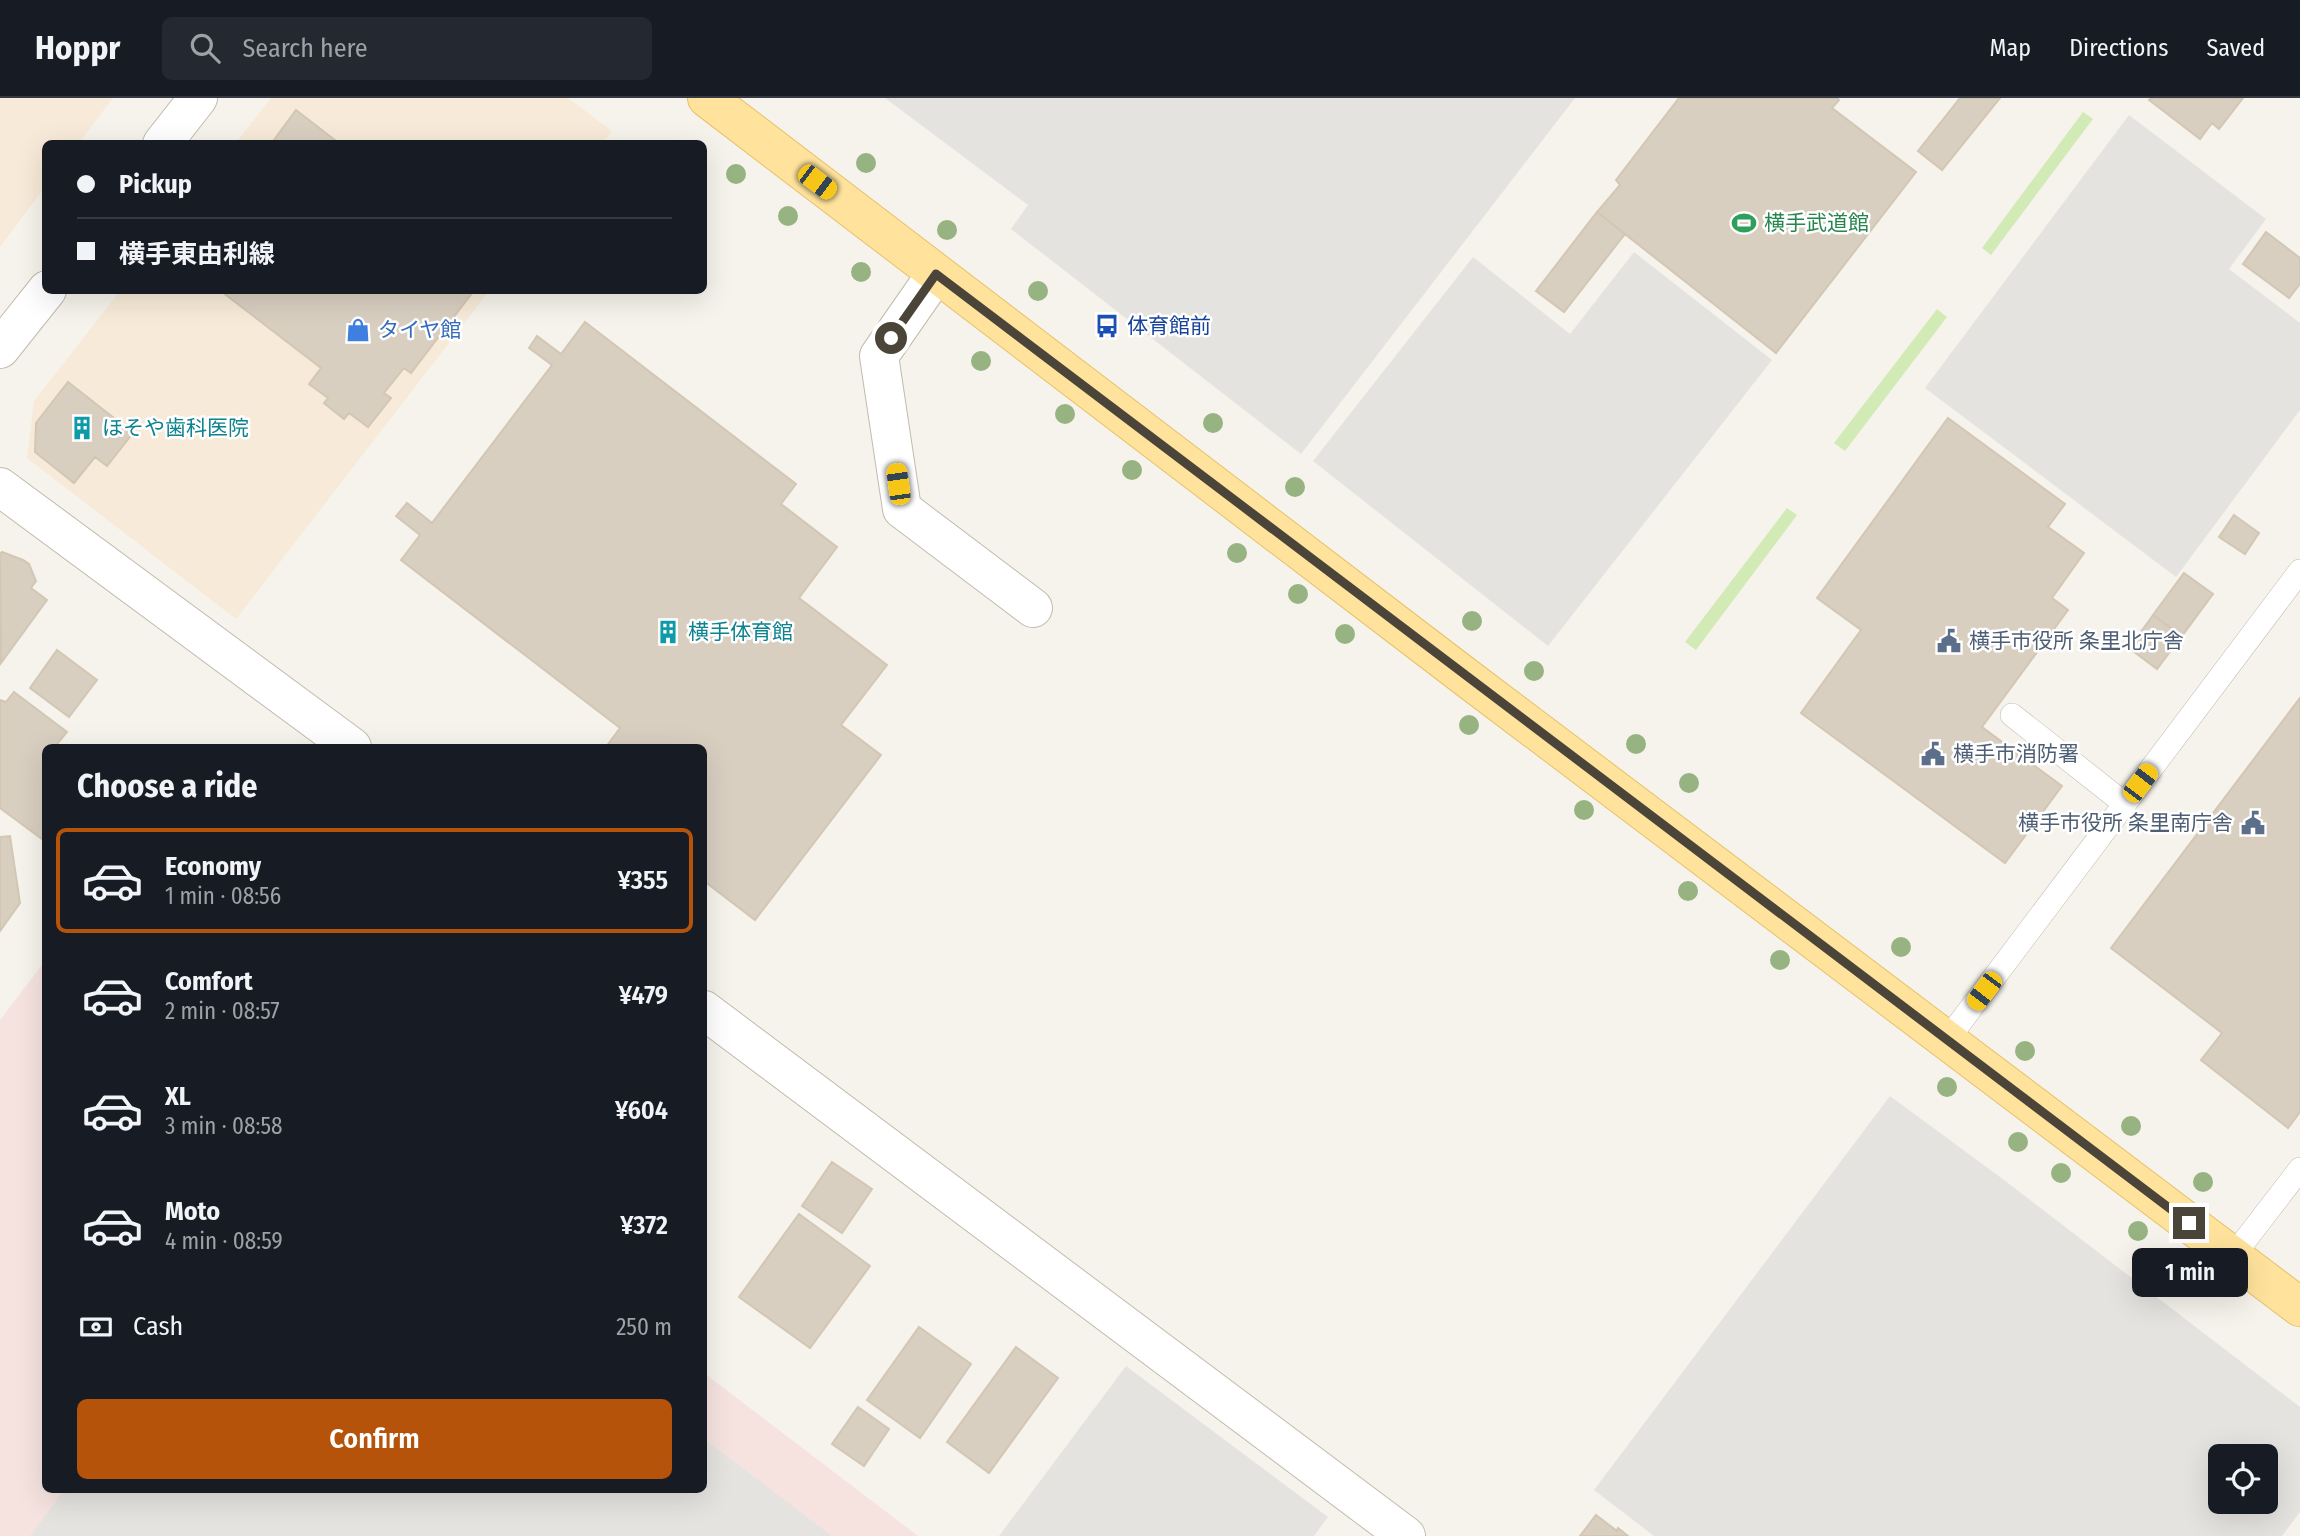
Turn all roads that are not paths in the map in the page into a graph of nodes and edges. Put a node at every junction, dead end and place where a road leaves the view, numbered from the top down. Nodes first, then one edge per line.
1 (198, 98) edge
2 (706, 98) edge
3 (166, 140) edge
4 (936, 274) junction
5 (44, 294) edge
6 (0, 349) edge
7 (0, 487) edge
8 (2298, 578) edge
9 (1033, 608) dead end
10 (2012, 715) dead end
11 (348, 744) edge
12 (2125, 804) junction
13 (707, 1012) edge
14 (1947, 1040) junction
15 (2300, 1169) edge
16 (2233, 1256) junction
17 (2300, 1307) edge
18 (1406, 1536) edge

1 - 3 street
2 - 4 main road
4 - 9 street
4 - 14 main road
5 - 6 street
7 - 11 street
8 - 12 lane
10 - 12 lane
12 - 14 lane
13 - 18 street
14 - 16 main road
15 - 16 lane
16 - 17 main road

